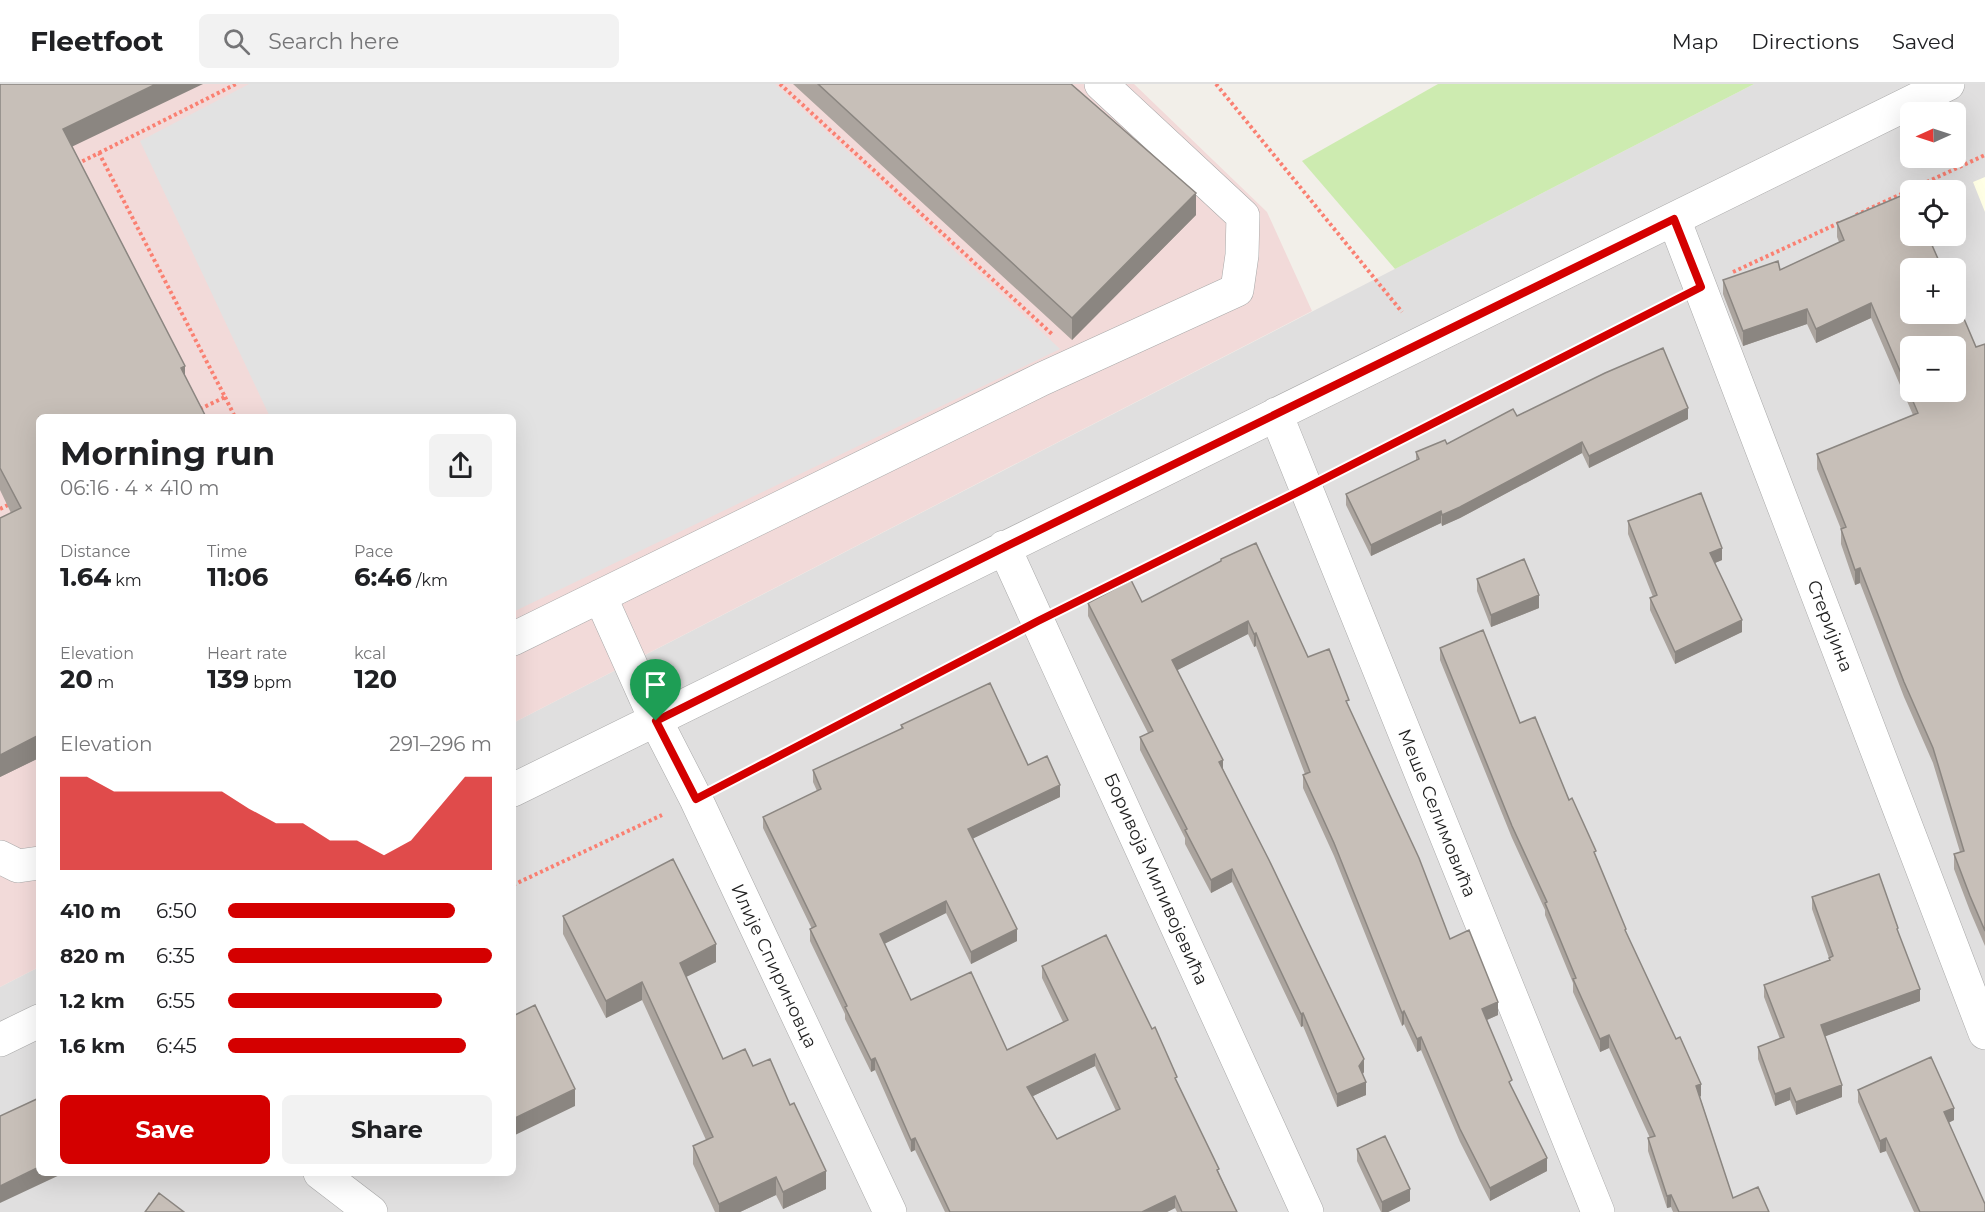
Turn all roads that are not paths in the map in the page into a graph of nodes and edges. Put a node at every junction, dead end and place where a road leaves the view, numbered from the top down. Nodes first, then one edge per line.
1 (1101, 84) edge
2 (1948, 84) edge
3 (1674, 219) junction
4 (1276, 414) junction
5 (1005, 547) junction
6 (600, 597) junction
7 (516, 638) edge
8 (656, 721) junction
9 (516, 789) edge
10 (0, 857) edge
11 (36, 863) edge
12 (36, 1022) edge
13 (1985, 1034) edge
14 (0, 1040) edge
15 (324, 1176) edge
16 (371, 1212) edge
17 (890, 1212) edge
18 (1307, 1212) edge
19 (1598, 1212) edge

1 - 6 street
2 - 3 street
3 - 4 street
3 - 13 street, Стеријина
4 - 5 street
4 - 19 street, Меше Селимовића
5 - 8 street
5 - 18 street, Боривоја Миливојевића
6 - 7 street
6 - 8 street, Илије Спириновца
8 - 9 street
8 - 17 street, Илије Спириновца
10 - 11 street
12 - 14 street
15 - 16 street

